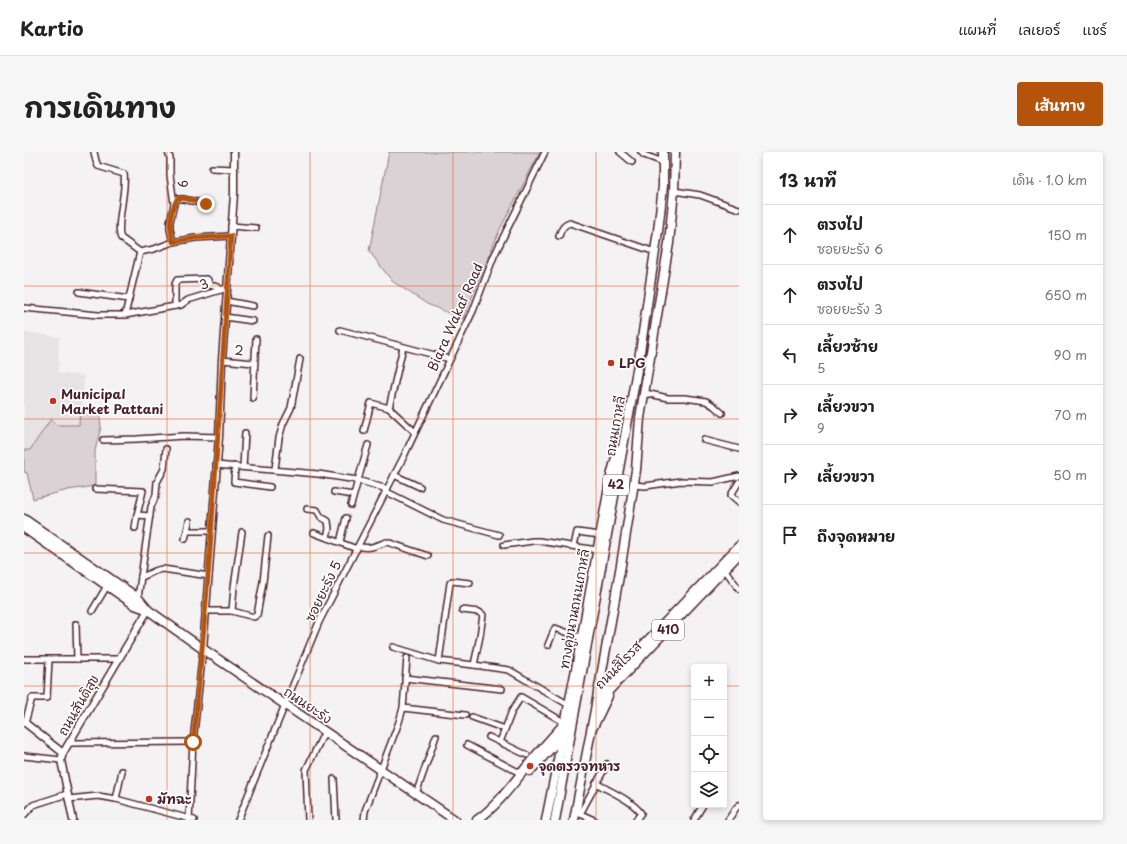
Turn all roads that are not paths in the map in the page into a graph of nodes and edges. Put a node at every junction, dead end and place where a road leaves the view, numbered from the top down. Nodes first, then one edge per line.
1 (94, 152) edge
2 (168, 152) edge
3 (234, 152) edge
4 (545, 152) edge
5 (620, 152) edge
6 (641, 152) edge
7 (663, 152) edge
8 (675, 152) edge
9 (632, 162) dead end
10 (663, 162) junction
11 (212, 168) dead end
12 (234, 169) junction
13 (674, 191) junction
14 (174, 204) junction
15 (206, 204) dead end
16 (739, 209) edge
17 (232, 226) junction
18 (256, 228) dead end
19 (231, 236) junction
20 (559, 236) dead end
21 (173, 242) junction
22 (140, 252) junction
23 (655, 252) junction
24 (653, 270) junction
25 (664, 272) junction
26 (224, 289) junction
27 (79, 292) dead end
28 (129, 299) junction
29 (226, 301) junction
30 (175, 306) junction
31 (253, 306) dead end
32 (24, 308) edge
33 (125, 315) junction
34 (225, 318) junction
35 (253, 321) dead end
36 (340, 330) dead end
37 (256, 339) dead end
38 (403, 347) junction
39 (652, 349) junction
40 (300, 359) dead end
41 (450, 359) junction
42 (639, 359) junction
43 (222, 360) junction
44 (254, 363) junction
45 (645, 393) junction
46 (253, 398) dead end
47 (631, 404) junction
48 (388, 408) junction
49 (722, 413) dead end
50 (364, 431) dead end
51 (415, 432) junction
52 (245, 433) dead end
53 (219, 437) junction
54 (103, 440) dead end
55 (704, 440) dead end
56 (368, 445) dead end
57 (166, 449) dead end
58 (739, 449) edge
59 (216, 465) junction
60 (235, 466) junction
61 (243, 466) junction
62 (276, 469) junction
63 (394, 475) junction
64 (739, 476) edge
65 (357, 480) junction
66 (739, 482) edge
67 (634, 485) junction
68 (270, 487) dead end
69 (420, 487) dead end
70 (95, 489) dead end
71 (386, 490) junction
72 (334, 492) dead end
73 (353, 495) junction
74 (739, 502) edge
75 (351, 505) dead end
76 (306, 509) dead end
77 (137, 515) junction
78 (150, 516) junction
79 (346, 518) dead end
80 (24, 519) edge
81 (189, 521) dead end
82 (24, 528) edge
83 (135, 528) dead end
84 (187, 531) junction
85 (211, 532) junction
86 (242, 532) dead end
87 (314, 533) dead end
88 (600, 534) junction
89 (499, 535) dead end
90 (268, 536) dead end
91 (326, 538) junction
92 (185, 539) dead end
93 (340, 542) junction
94 (504, 546) dead end
95 (574, 546) junction
96 (739, 546) edge
97 (358, 547) junction
98 (59, 548) junction
99 (597, 550) junction
100 (739, 554) edge
101 (428, 556) dead end
102 (724, 570) junction
103 (209, 576) junction
104 (141, 577) junction
105 (470, 583) dead end
106 (107, 586) junction
107 (739, 590) edge
108 (138, 598) junction
109 (148, 610) junction
110 (462, 610) dead end
111 (92, 611) dead end
112 (205, 611) junction
113 (232, 611) junction
114 (76, 624) dead end
115 (582, 638) junction
116 (548, 645) dead end
117 (393, 646) dead end
118 (203, 649) junction
119 (407, 658) dead end
120 (24, 659) edge
121 (77, 659) junction
122 (118, 659) junction
123 (49, 660) junction
124 (439, 661) junction
125 (603, 663) junction
126 (474, 665) junction
127 (618, 672) junction
128 (405, 678) junction
129 (613, 687) junction
130 (502, 689) dead end
131 (598, 692) junction
132 (285, 703) junction
133 (596, 704) junction
134 (569, 705) junction
135 (402, 708) junction
136 (465, 715) dead end
137 (472, 717) dead end
138 (25, 722) edge
139 (564, 722) junction
140 (505, 728) junction
141 (326, 731) junction
142 (591, 732) junction
143 (563, 735) junction
144 (436, 736) dead end
145 (489, 737) dead end
146 (193, 742) junction
147 (500, 742) junction
148 (70, 743) junction
149 (467, 745) dead end
150 (62, 753) junction
151 (527, 755) dead end
152 (545, 755) junction
153 (24, 756) edge
154 (61, 760) junction
155 (558, 763) junction
156 (607, 764) dead end
157 (381, 770) junction
158 (122, 771) dead end
159 (522, 774) junction
160 (334, 779) dead end
161 (596, 783) junction
162 (416, 794) junction
163 (68, 796) junction
164 (116, 799) junction
165 (498, 800) junction
166 (739, 805) edge
167 (701, 808) edge
168 (578, 812) junction
169 (24, 815) edge
170 (73, 820) edge
171 (191, 820) edge
172 (238, 820) edge
173 (308, 820) edge
174 (336, 820) edge
175 (364, 820) edge
176 (455, 820) edge
177 (477, 820) edge
178 (546, 820) edge
179 (550, 820) edge
180 (555, 820) edge
181 (574, 820) edge
182 (594, 820) edge
183 (636, 820) edge
184 (694, 820) edge
185 (728, 820) edge

1 - 22 street
2 - 14 street, 9
3 - 12 street
4 - 41 street, Biara Wakaf Road
5 - 9 street
6 - 10 street
7 - 10 main road, ถนนเกาหลี / 42
8 - 13 main road, ถนนเกาหลี
10 - 23 main road, ถนนเกาหลี / 42
11 - 12 street
12 - 17 street
13 - 16 street
13 - 25 main road, ถนนเกาหลี
14 - 15 street
14 - 21 street, 9
17 - 18 street
17 - 19 street
19 - 21 street
19 - 26 street
20 - 23 street
21 - 22 street
22 - 28 street
23 - 24 main road, ถนนเกาหลี / 42
24 - 25 main road
24 - 42 main road, ถนนเกาหลี / 42
25 - 39 main road, ถนนเกาหลี
26 - 29 street
26 - 30 street, 3
26 - 30 street
27 - 28 street
28 - 33 street
29 - 31 street
29 - 34 street
30 - 33 street, 3
32 - 33 street, 3
34 - 35 street
34 - 43 street
36 - 38 street
37 - 44 street
38 - 41 street
38 - 48 street
39 - 42 main road
39 - 45 main road, ถนนเกาหลี
40 - 62 street
41 - 51 street, Biara Wakaf Road
42 - 47 main road, ถนนเกาหลี / 42
43 - 44 street, 2
43 - 53 street
44 - 46 street
45 - 49 street
45 - 67 main road, ถนนเกาหลี
47 - 88 main road, ทางคู่ขนานถนนเกาหลี
47 - 180 main road, ถนนเกาหลี / 42
48 - 50 street
48 - 51 street
51 - 63 street, Biara Wakaf Road
52 - 61 street
53 - 54 street
53 - 59 street
55 - 58 street
56 - 65 street
57 - 78 street
59 - 60 street
59 - 85 street
60 - 61 street
60 - 68 street
61 - 62 street
62 - 65 street
63 - 69 street
63 - 71 street, Biara Wakaf Road
64 - 67 street
65 - 71 street
65 - 73 street
66 - 74 street
67 - 125 main road
70 - 77 street
71 - 89 street
71 - 97 street, ซอยยะรัง 5
72 - 73 street
73 - 75 street
76 - 91 street
77 - 78 street
77 - 83 street
78 - 104 street
79 - 93 street
80 - 98 main road, ถนนยะรัง
81 - 84 street
82 - 98 main road, ถนนยะรัง
84 - 85 street
84 - 92 street
85 - 103 street
86 - 113 street
87 - 91 street
88 - 95 street
88 - 99 main road, ทางคู่ขนานถนนเกาหลี
90 - 113 street
91 - 93 street
93 - 97 street
94 - 95 street
95 - 99 street
96 - 127 main road, ถนนสิโรรส / 410
97 - 101 street
97 - 132 street, ซอยยะรัง 5
98 - 106 main road, ถนนยะรัง
98 - 108 main road, ถนนยะรัง
99 - 115 main road, ทางคู่ขนานถนนเกาหลี
100 - 102 main road, ถนนสิโรรส / 410
102 - 107 street
102 - 129 main road, ถนนสิโรรส / 410
103 - 104 street
103 - 112 street
104 - 108 street
105 - 124 street
106 - 109 main road, ถนนยะรัง
106 - 111 street
108 - 109 main road, ถนนยะรัง
109 - 118 main road, ถนนยะรัง
109 - 122 street, ถนนสันติสุข
110 - 126 street
112 - 113 street
112 - 118 street
114 - 121 street
115 - 116 street
115 - 134 main road, ทางคู่ขนานถนนเกาหลี
117 - 124 street
118 - 132 main road, ถนนยะรัง
118 - 146 street
119 - 128 street
120 - 123 street
121 - 122 street
121 - 123 street
122 - 148 street, ถนนสันติสุข
123 - 138 street
124 - 126 street
125 - 127 main road
125 - 131 main road
126 - 134 street
127 - 131 main road, ถนนสิโรรส / 410
128 - 130 street
128 - 135 street
129 - 133 main road, ถนนสิโรรส / 410
129 - 142 main road
131 - 133 main road
132 - 141 main road, ถนนยะรัง
132 - 172 street, ซอยยะรัง 5
133 - 142 main road
134 - 139 main road, ทางคู่ขนานถนนเกาหลี
135 - 136 street
135 - 157 street
137 - 140 street
138 - 150 street
139 - 140 street
139 - 143 main road, ทางคู่ขนานถนนเกาหลี
139 - 159 main road
140 - 147 street
141 - 157 main road, ถนนยะรัง
141 - 173 street
142 - 168 main road
143 - 152 main road
143 - 155 main road, ทางคู่ขนานถนนเกาหลี
144 - 162 street
145 - 147 street
146 - 148 street
146 - 171 street
147 - 151 street
148 - 150 street, ถนนสันติสุข
149 - 159 street
150 - 154 street, ถนนสันติสุข
152 - 155 main road
152 - 165 main road
153 - 154 street
154 - 163 street, ถนนสันติสุข
155 - 178 main road, ทางคู่ขนานถนนเกาหลี
155 - 179 main road
156 - 161 street
157 - 162 main road, ถนนยะรัง
157 - 175 street
158 - 164 street
159 - 165 main road
160 - 174 street
161 - 168 street
161 - 183 street
162 - 176 main road, ถนนยะรัง
163 - 164 street
163 - 169 street
163 - 170 street, ถนนสันติสุข
164 - 171 street
165 - 177 main road
166 - 185 street
167 - 184 street
168 - 181 main road
168 - 182 street

